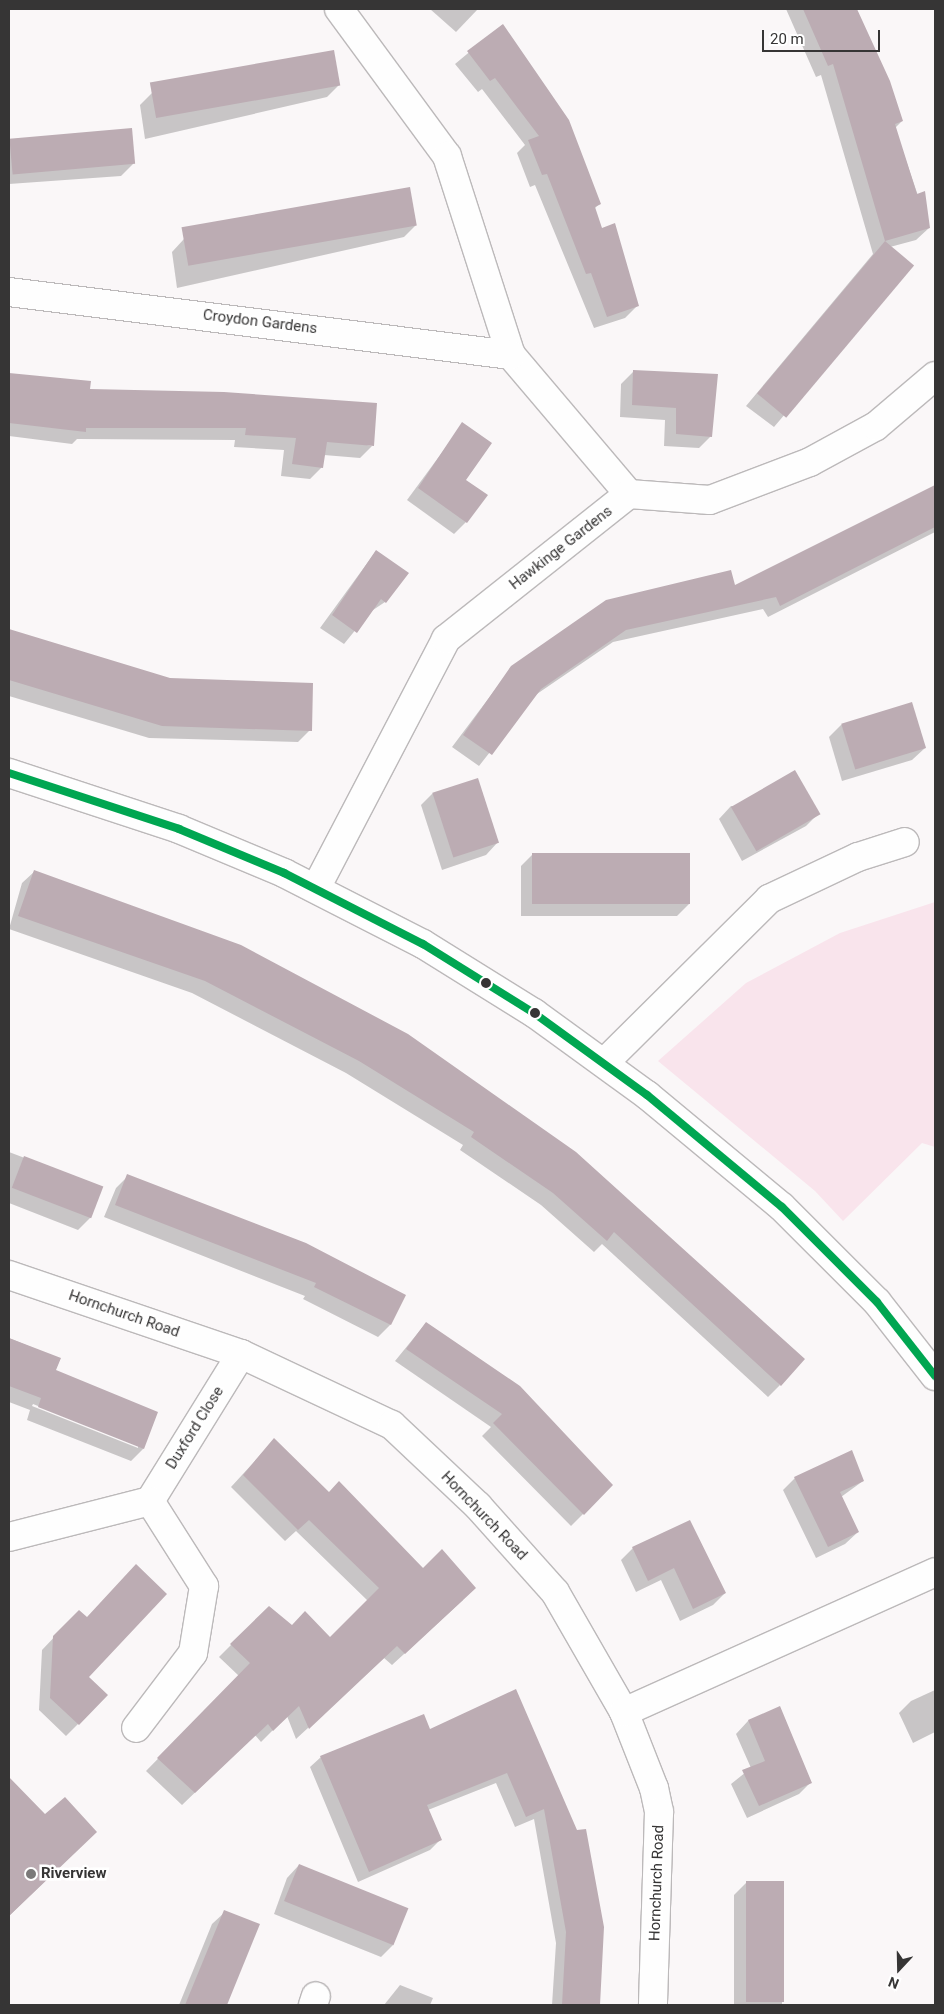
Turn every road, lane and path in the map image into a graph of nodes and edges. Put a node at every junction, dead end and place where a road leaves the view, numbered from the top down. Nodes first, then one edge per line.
1 (339, 9) edge
2 (9, 292) edge
3 (510, 355) junction
4 (935, 376) edge
5 (629, 494) junction
6 (9, 773) edge
7 (905, 842) dead end
8 (316, 888) junction
9 (604, 1063) junction
10 (9, 1275) edge
11 (241, 1354) junction
12 (935, 1376) edge
13 (150, 1502) junction
14 (9, 1537) edge
15 (935, 1572) edge
16 (624, 1712) junction
17 (136, 1728) dead end
18 (654, 2005) edge

1 - 3 street
2 - 3 street, Croydon Gardens
3 - 5 street
4 - 5 street
5 - 8 street, Hawkinge Gardens
6 - 8 street
7 - 9 street
8 - 9 street
9 - 12 street
10 - 11 street, Hornchurch Road
11 - 13 street, Duxford Close
11 - 16 street, Hornchurch Road
13 - 14 street
13 - 17 street
15 - 16 street
16 - 18 street, Hornchurch Road

